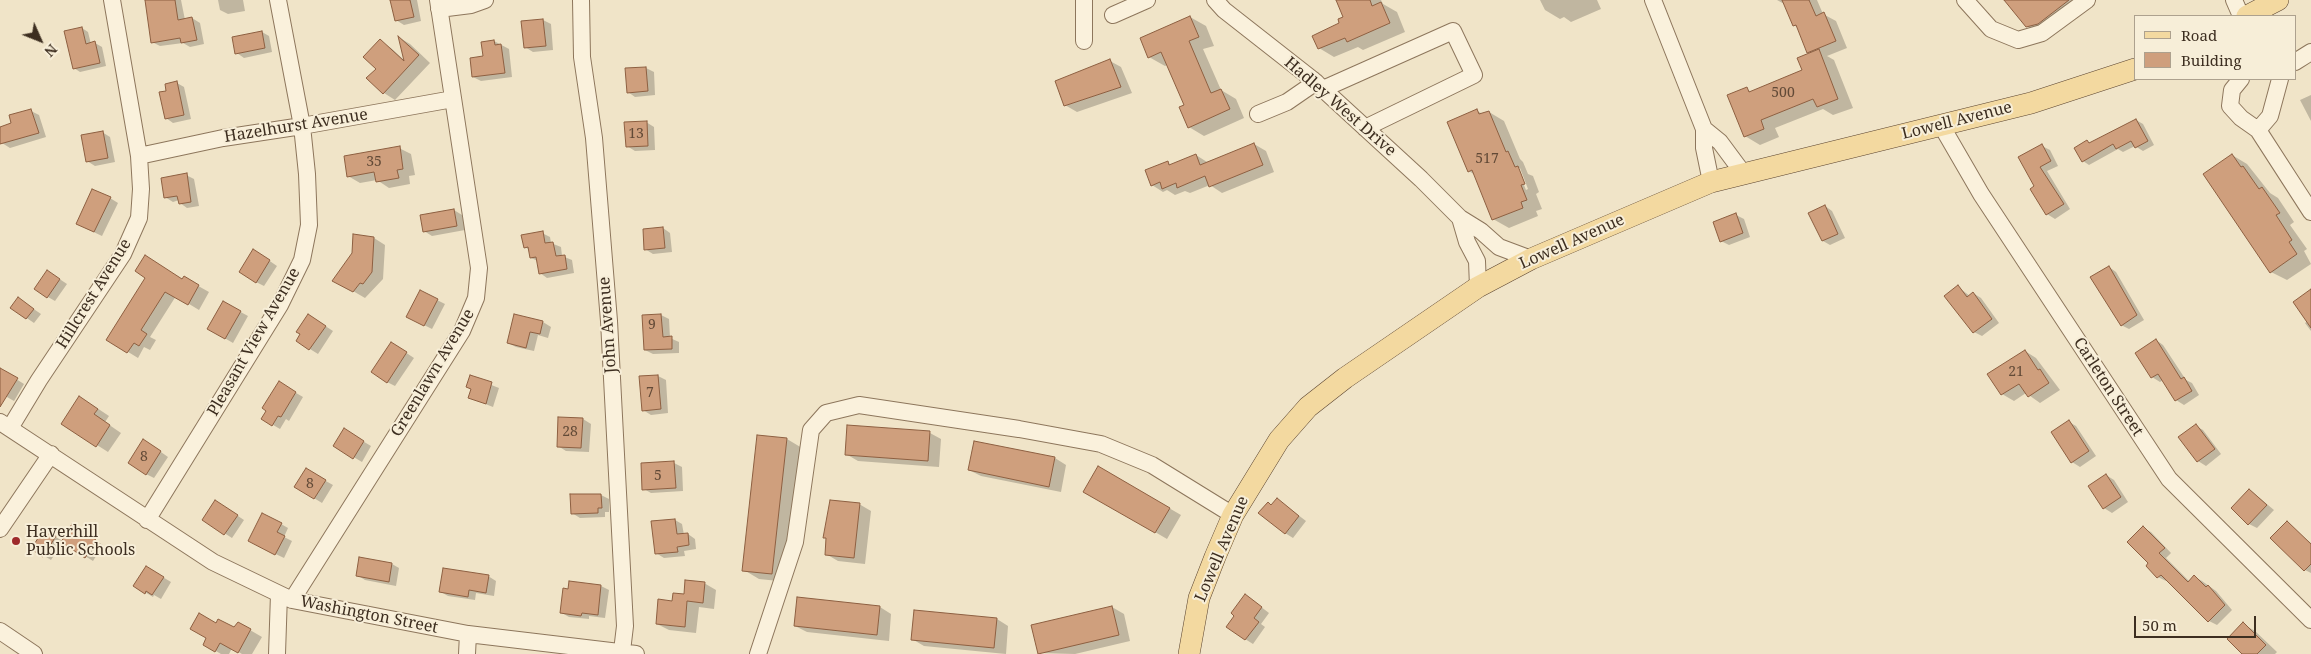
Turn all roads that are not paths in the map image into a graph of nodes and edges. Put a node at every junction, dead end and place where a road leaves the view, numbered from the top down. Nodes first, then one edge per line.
1 (112, 0) edge
2 (278, 0) edge
3 (485, 0) edge
4 (581, 0) edge
5 (1084, 0) edge
6 (1147, 0) edge
7 (1215, 0) edge
8 (1653, 0) edge
9 (1965, 0) edge
10 (2087, 0) edge
11 (2234, 0) edge
12 (2278, 0) edge
13 (438, 5) edge
14 (1113, 15) dead end
15 (2242, 15) edge
16 (2249, 15) edge
17 (1084, 41) dead end
18 (2311, 52) edge
19 (2296, 61) edge
20 (2134, 69) edge
21 (2241, 80) edge
22 (2280, 80) edge
23 (1319, 85) junction
24 (453, 99) junction
25 (1258, 114) dead end
26 (1941, 125) junction
27 (302, 126) junction
28 (1366, 128) junction
29 (1704, 129) junction
30 (2258, 130) junction
31 (139, 156) junction
32 (1743, 173) junction
33 (1711, 182) junction
34 (2311, 212) edge
35 (1460, 218) junction
36 (1531, 259) junction
37 (1478, 287) junction
38 (5, 425) edge
39 (51, 454) junction
40 (1233, 515) junction
41 (147, 520) junction
42 (0, 529) edge
43 (286, 597) junction
44 (2311, 620) edge
45 (0, 631) edge
46 (468, 634) junction
47 (629, 652) edge
48 (34, 654) edge
49 (277, 654) edge
50 (467, 654) edge
51 (758, 654) edge
52 (1189, 654) edge

1 - 31 street, Hillcrest Avenue
2 - 27 street, Pleasant View Avenue
3 - 13 street
4 - 47 street, John Avenue
5 - 17 street
6 - 14 street
7 - 23 street, Hadley West Drive
8 - 29 street
9 - 10 street
11 - 15 street
12 - 16 main road
13 - 24 street, Greenlawn Avenue
18 - 19 street
20 - 26 main road, Lowell Avenue
21 - 30 street
22 - 30 street
23 - 25 street
23 - 28 street, Hadley West Drive
23 - 28 street
24 - 27 street, Hazelhurst Avenue
24 - 43 street, Greenlawn Avenue
26 - 32 main road, Lowell Avenue
26 - 44 street, Carleton Street
27 - 31 street, Hazelhurst Avenue
27 - 41 street, Pleasant View Avenue
28 - 35 street, Hadley West Drive
29 - 32 street
29 - 33 street
30 - 34 street
31 - 38 street, Hillcrest Avenue
32 - 33 main road, Lowell Avenue
33 - 36 main road, Lowell Avenue
35 - 36 street, Hadley West Drive
35 - 37 street, Hadley West Drive
36 - 37 main road, Lowell Avenue
37 - 40 main road, Lowell Avenue
38 - 39 street, Washington Street
39 - 41 street, Washington Street
39 - 42 street
40 - 51 street
40 - 52 main road, Lowell Avenue
41 - 43 street, Washington Street
43 - 46 street, Washington Street
43 - 49 street
45 - 48 street
46 - 47 street, Washington Street
46 - 50 street

